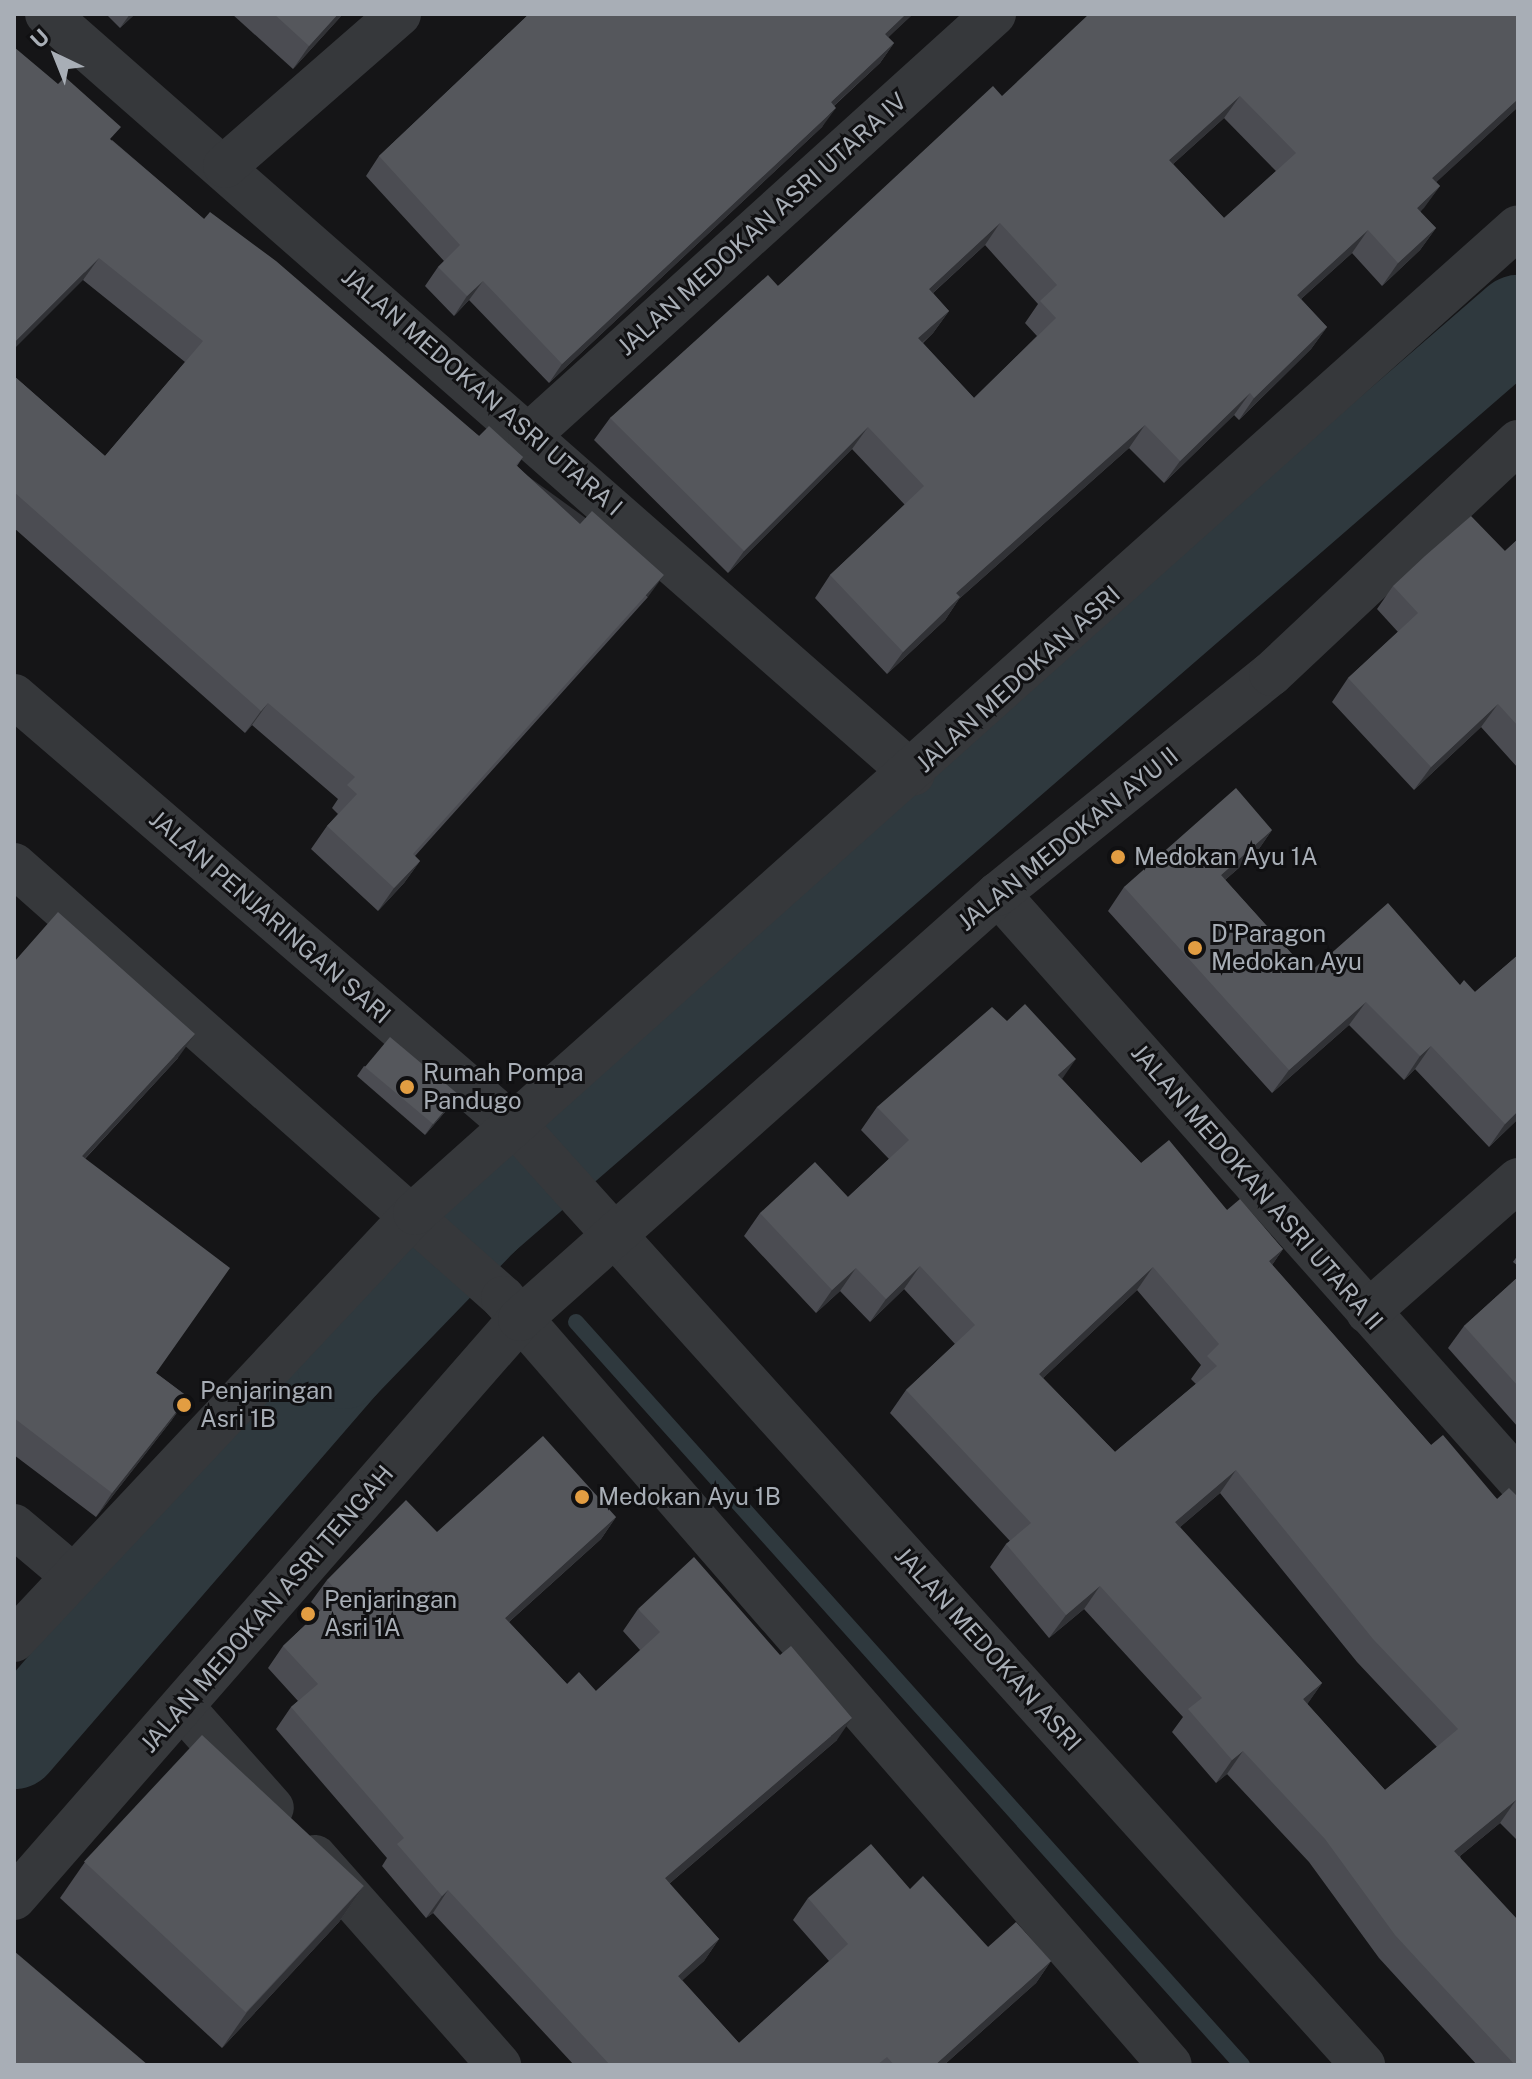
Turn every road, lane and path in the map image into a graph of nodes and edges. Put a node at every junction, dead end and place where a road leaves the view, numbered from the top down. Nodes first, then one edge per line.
1 (47, 14) edge
2 (399, 14) edge
3 (994, 14) edge
4 (225, 166) junction
5 (1518, 227) edge
6 (530, 434) junction
7 (1518, 442) edge
8 (14, 696) edge
9 (913, 774) junction
10 (14, 865) edge
11 (998, 894) junction
12 (518, 1130) junction
13 (1518, 1180) edge
14 (424, 1221) junction
15 (606, 1225) junction
16 (511, 1308) junction
17 (1368, 1312) junction
18 (1518, 1479) edge
19 (14, 1526) edge
20 (71, 1574) junction
21 (14, 1640) edge
22 (182, 1707) junction
23 (14, 1898) edge
24 (499, 2065) edge
25 (1170, 2065) edge
26 (1363, 2065) edge

1 - 4 street, JALAN MEDOKAN ASRI UTARA I
2 - 4 street
3 - 6 street, JALAN MEDOKAN ASRI UTARA IV
4 - 6 street, JALAN MEDOKAN ASRI UTARA I
5 - 9 street, JALAN MEDOKAN ASRI
6 - 9 street, JALAN MEDOKAN ASRI UTARA I
7 - 11 street, JALAN MEDOKAN AYU II
8 - 12 street, JALAN PENJARINGAN SARI
9 - 12 street, JALAN MEDOKAN ASRI
10 - 14 street
11 - 15 street, JALAN MEDOKAN AYU II
11 - 17 street, JALAN MEDOKAN ASRI UTARA II
12 - 14 street
12 - 15 street, JALAN MEDOKAN ASRI
13 - 17 street
14 - 16 street
14 - 20 street
15 - 16 street
15 - 26 street, JALAN MEDOKAN ASRI
16 - 22 street, JALAN MEDOKAN ASRI TENGAH
16 - 25 street
17 - 18 street, JALAN MEDOKAN ASRI UTARA II
19 - 20 street
20 - 21 street
22 - 23 street, JALAN MEDOKAN ASRI TENGAH
22 - 24 street

